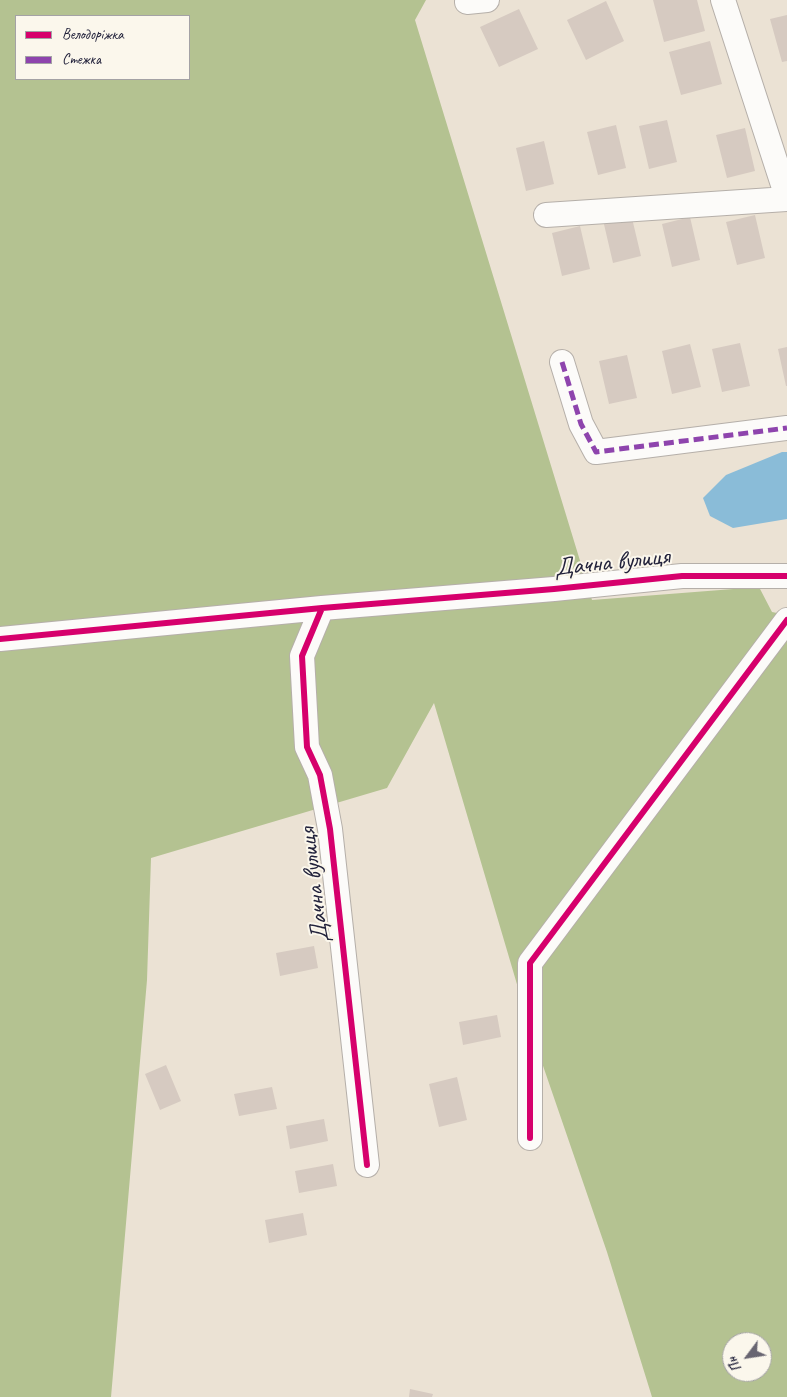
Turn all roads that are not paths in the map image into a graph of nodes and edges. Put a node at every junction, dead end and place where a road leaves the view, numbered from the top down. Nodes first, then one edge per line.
1 (723, 0) edge
2 (787, 198) edge
3 (546, 215) dead end
4 (562, 362) dead end
5 (787, 428) edge
6 (787, 576) edge
7 (322, 608) junction
8 (787, 620) edge
9 (0, 640) edge
10 (530, 1138) dead end
11 (366, 1165) dead end

1 - 2 street
2 - 3 street
4 - 5 street
6 - 7 street, Дачна вулиця
7 - 9 street, Дачна вулиця
7 - 11 street, Дачна вулиця
8 - 10 street

